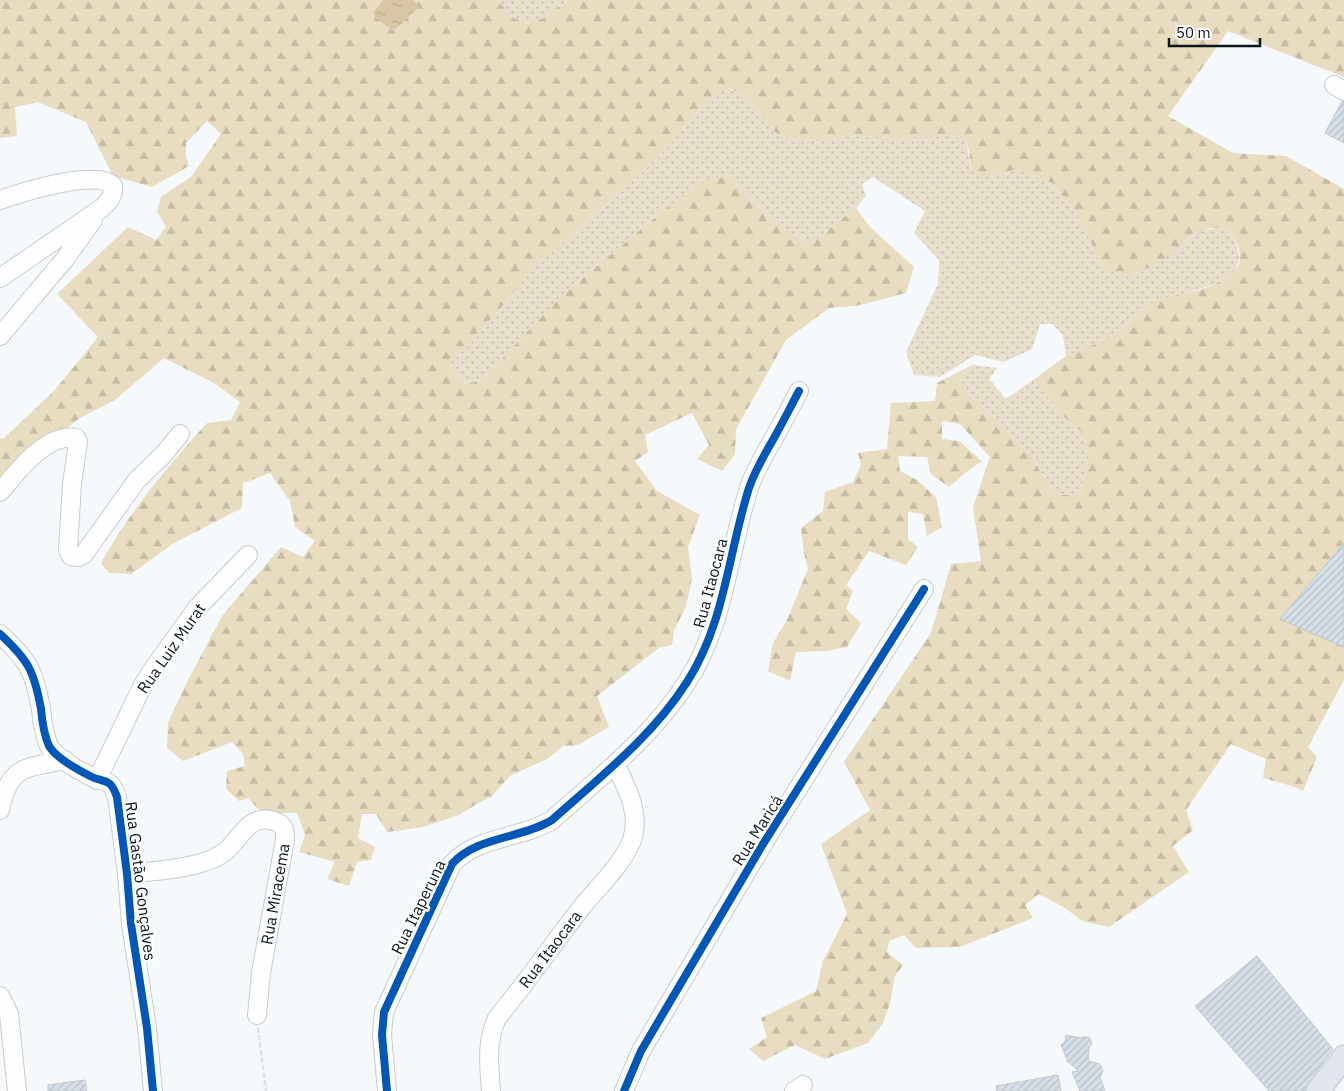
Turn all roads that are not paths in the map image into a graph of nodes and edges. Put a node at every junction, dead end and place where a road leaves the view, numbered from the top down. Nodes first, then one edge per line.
1 (0, 200) edge
2 (102, 208) junction
3 (0, 278) edge
4 (0, 336) edge
5 (799, 391) dead end
6 (180, 434) dead end
7 (0, 492) edge
8 (248, 554) dead end
9 (924, 589) dead end
10 (0, 634) edge
11 (65, 760) junction
12 (615, 764) junction
13 (98, 780) junction
14 (0, 810) edge
15 (127, 874) junction
16 (0, 996) edge
17 (257, 1016) road end
18 (1344, 1057) edge
19 (17, 1091) edge
20 (153, 1091) edge
21 (387, 1091) edge
22 (491, 1091) edge
23 (624, 1091) edge
24 (1318, 1091) edge

1 - 2 street
2 - 3 street
2 - 4 street
5 - 12 street, Rua Itaocara
6 - 7 street
8 - 13 street, Rua Luiz Murat
9 - 23 street, Rua Maricá
10 - 11 street, Rua Gastão Gonçalves
11 - 13 street, Rua Gastão Gonçalves
11 - 14 street
12 - 21 street, Rua Itaperuna
12 - 22 street, Rua Itaocara
13 - 15 street, Rua Gastão Gonçalves
15 - 17 street, Rua Miracema
15 - 20 street, Rua Gastão Gonçalves
16 - 19 street
18 - 24 main road

